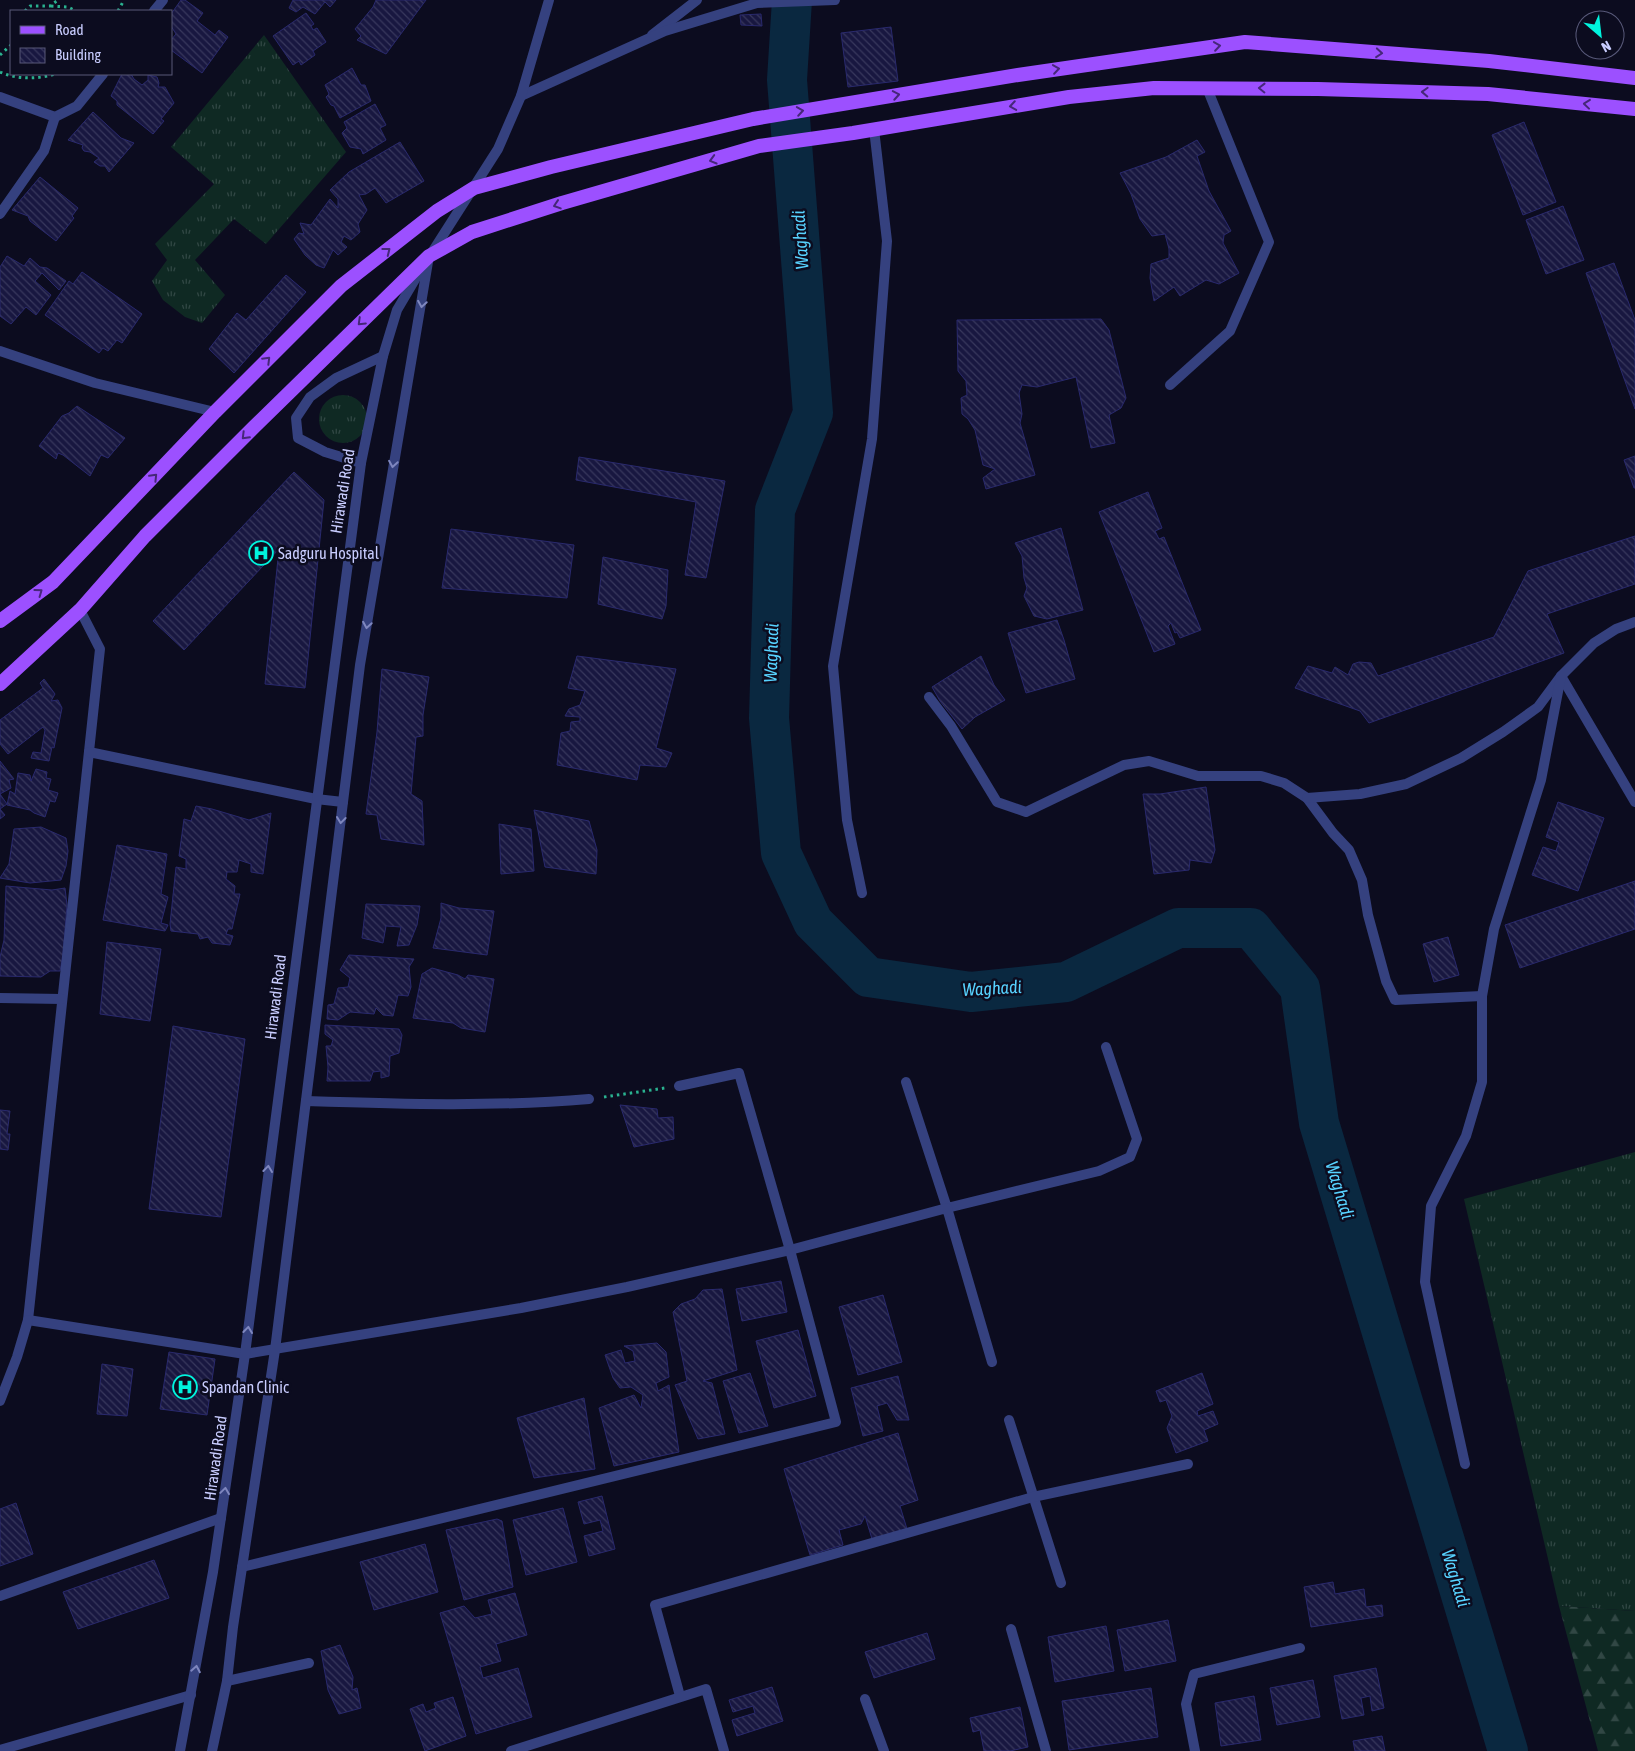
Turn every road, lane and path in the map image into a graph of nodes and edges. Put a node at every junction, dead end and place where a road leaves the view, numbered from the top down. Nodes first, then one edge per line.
1 (29, 0) edge
2 (58, 0) edge
3 (163, 0) edge
4 (549, 0) edge
5 (697, 0) edge
6 (833, 0) edge
7 (30, 6) junction
8 (50, 6) junction
9 (26, 10) edge
10 (74, 10) edge
11 (155, 10) edge
12 (646, 40) junction
13 (10, 46) edge
14 (0, 55) edge
15 (14, 75) edge
16 (53, 75) edge
17 (102, 75) edge
18 (1635, 78) edge
19 (1207, 88) junction
20 (0, 96) edge
21 (521, 96) junction
22 (1635, 109) edge
23 (55, 117) junction
24 (874, 130) junction
25 (474, 188) junction
26 (0, 214) edge
27 (429, 256) junction
28 (0, 351) edge
29 (383, 356) junction
30 (1170, 385) dead end
31 (215, 412) junction
32 (361, 463) junction
33 (80, 610) junction
34 (0, 620) edge
35 (1635, 622) edge
36 (1562, 676) junction
37 (0, 684) edge
38 (929, 696) dead end
39 (89, 752) junction
40 (1307, 798) junction
41 (316, 799) junction
42 (343, 802) junction
43 (1635, 802) edge
44 (862, 893) dead end
45 (1482, 996) junction
46 (0, 998) edge
47 (62, 999) junction
48 (1106, 1047) dead end
49 (906, 1082) dead end
50 (679, 1086) joint
51 (589, 1099) joint
52 (306, 1101) junction
53 (947, 1208) junction
54 (790, 1250) junction
55 (28, 1320) junction
56 (275, 1350) junction
57 (245, 1354) junction
58 (992, 1362) dead end
59 (0, 1401) edge
60 (1009, 1420) dead end
61 (1188, 1464) dead end
62 (1465, 1464) dead end
63 (1033, 1497) junction
64 (221, 1518) junction
65 (242, 1567) junction
66 (1061, 1583) dead end
67 (0, 1596) edge
68 (1012, 1629) dead end
69 (1300, 1648) dead end
70 (309, 1664) dead end
71 (227, 1681) junction
72 (192, 1695) junction
73 (680, 1696) junction
74 (864, 1699) dead end
75 (0, 1750) edge
76 (180, 1751) edge
77 (212, 1751) edge
78 (510, 1751) edge
79 (724, 1751) edge
80 (884, 1751) edge
81 (1046, 1751) edge
82 (1195, 1751) edge

1 - 7 path
2 - 8 path
3 - 11 street
4 - 21 street, Hirawadi Road
5 - 12 street
6 - 12 street
7 - 8 path
7 - 9 path
8 - 10 path
12 - 21 street
13 - 14 path
15 - 16 path
17 - 23 street
25 -> 18 main road
22 -> 19 main road
19 -> 24 main road
19 - 30 street
20 - 23 street
21 - 25 street, Hirawadi Road
23 - 26 street
24 -> 27 main road
24 - 44 street
25 - 27 street, Hirawadi Road
31 -> 25 main road
27 - 29 street, Hirawadi Road
27 -> 33 main road
27 -> 42 street
28 - 31 street
29 - 32 street, Hirawadi Road
29 - 32 street
34 -> 31 main road
32 - 41 street, Hirawadi Road
33 - 37 main road
33 - 39 street
35 - 36 street
36 - 40 street
36 - 43 street
36 - 45 street
38 - 40 street
39 - 41 street
39 - 47 street
40 - 45 street
41 - 42 street
57 -> 41 street, Hirawadi Road
42 -> 52 street
45 - 62 street
46 - 47 street
47 - 55 street
48 - 53 street
49 - 53 street
50 - 51 path
50 - 54 street
51 - 52 street
52 - 56 street
53 - 54 street
53 - 58 street
54 - 56 street
54 - 65 street
55 - 57 street
55 - 59 street
56 - 57 street
56 - 65 street
64 -> 57 street, Hirawadi Road
60 - 63 street
61 - 63 street
63 - 66 street
63 - 73 street
64 - 67 street
72 -> 64 street, Hirawadi Road
65 - 71 street
68 - 81 street
69 - 82 street
70 - 71 street
71 - 77 street
72 - 75 street
72 - 76 street, Hirawadi Road
73 - 78 street
73 - 79 street
74 - 80 street

